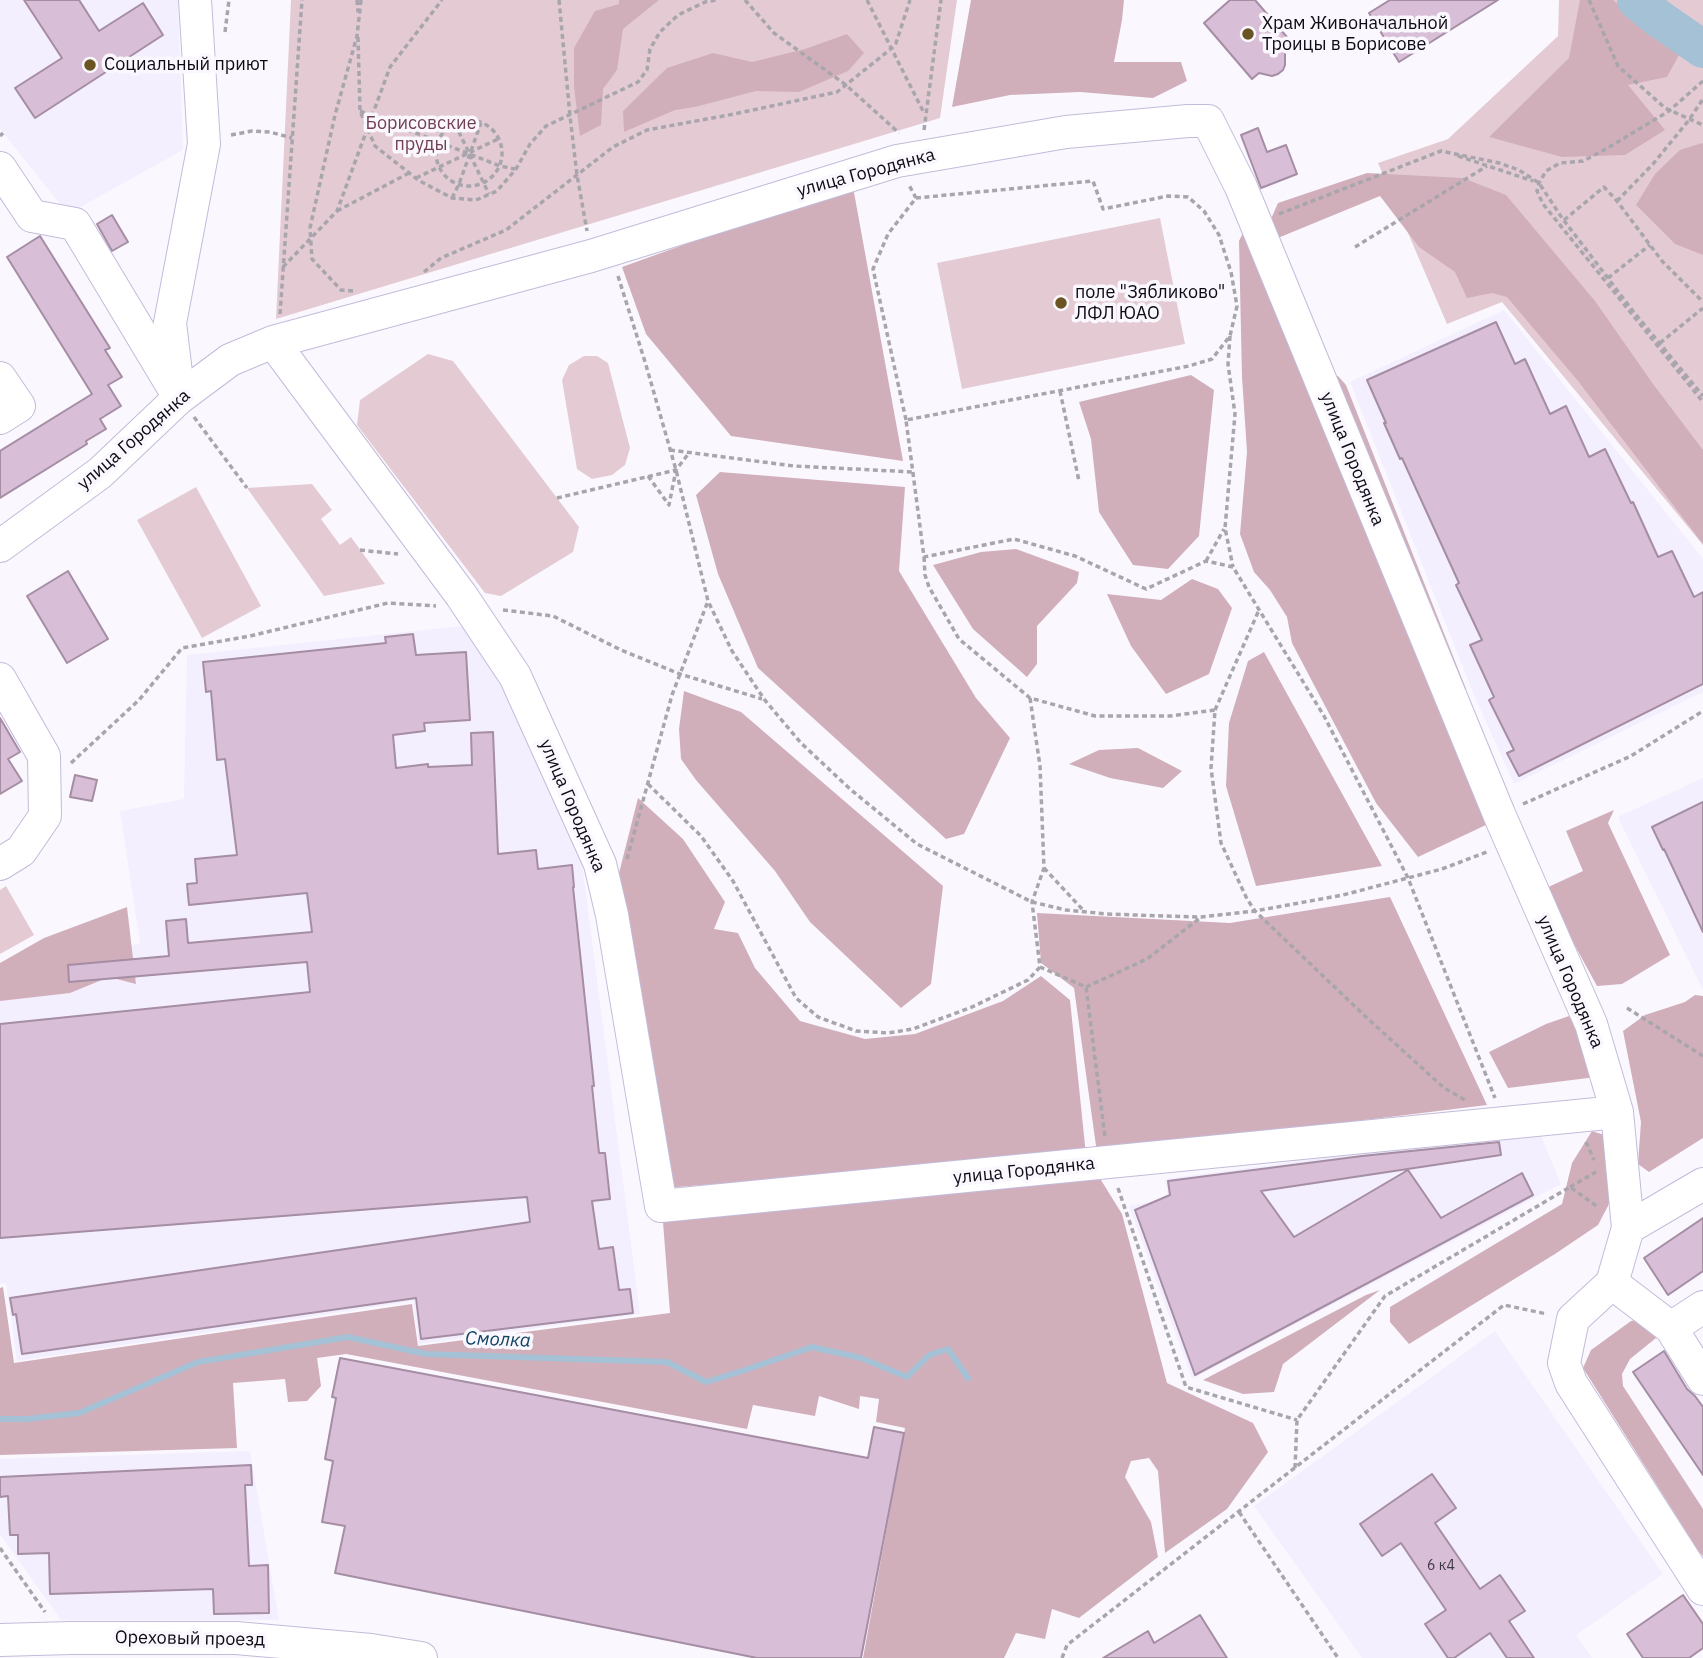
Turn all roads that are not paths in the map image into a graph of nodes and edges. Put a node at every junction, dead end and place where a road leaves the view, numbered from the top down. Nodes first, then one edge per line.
1 (195, 0) edge
2 (0, 167) edge
3 (275, 341) junction
4 (0, 378) edge
5 (179, 398) junction
6 (0, 418) edge
7 (0, 546) edge
8 (0, 680) edge
9 (0, 864) edge
10 (1617, 1112) junction
11 (1703, 1184) edge
12 (1628, 1228) junction
13 (1612, 1283) junction
14 (1703, 1307) edge
15 (1671, 1328) junction
16 (1703, 1379) edge
17 (1703, 1589) edge
18 (14, 1645) edge
19 (238, 1648) edge
20 (421, 1658) edge

1 - 5 street
2 - 5 street
3 - 5 street, улица Городянка
3 - 10 street, улица Городянка
3 - 10 street, улица Городянка
4 - 6 street
5 - 7 street, улица Городянка
8 - 9 street
10 - 12 street
11 - 12 street
12 - 13 street
13 - 15 street
13 - 17 street
14 - 15 street
15 - 16 street
18 - 19 street, Ореховый проезд
19 - 20 street, Ореховый проезд

